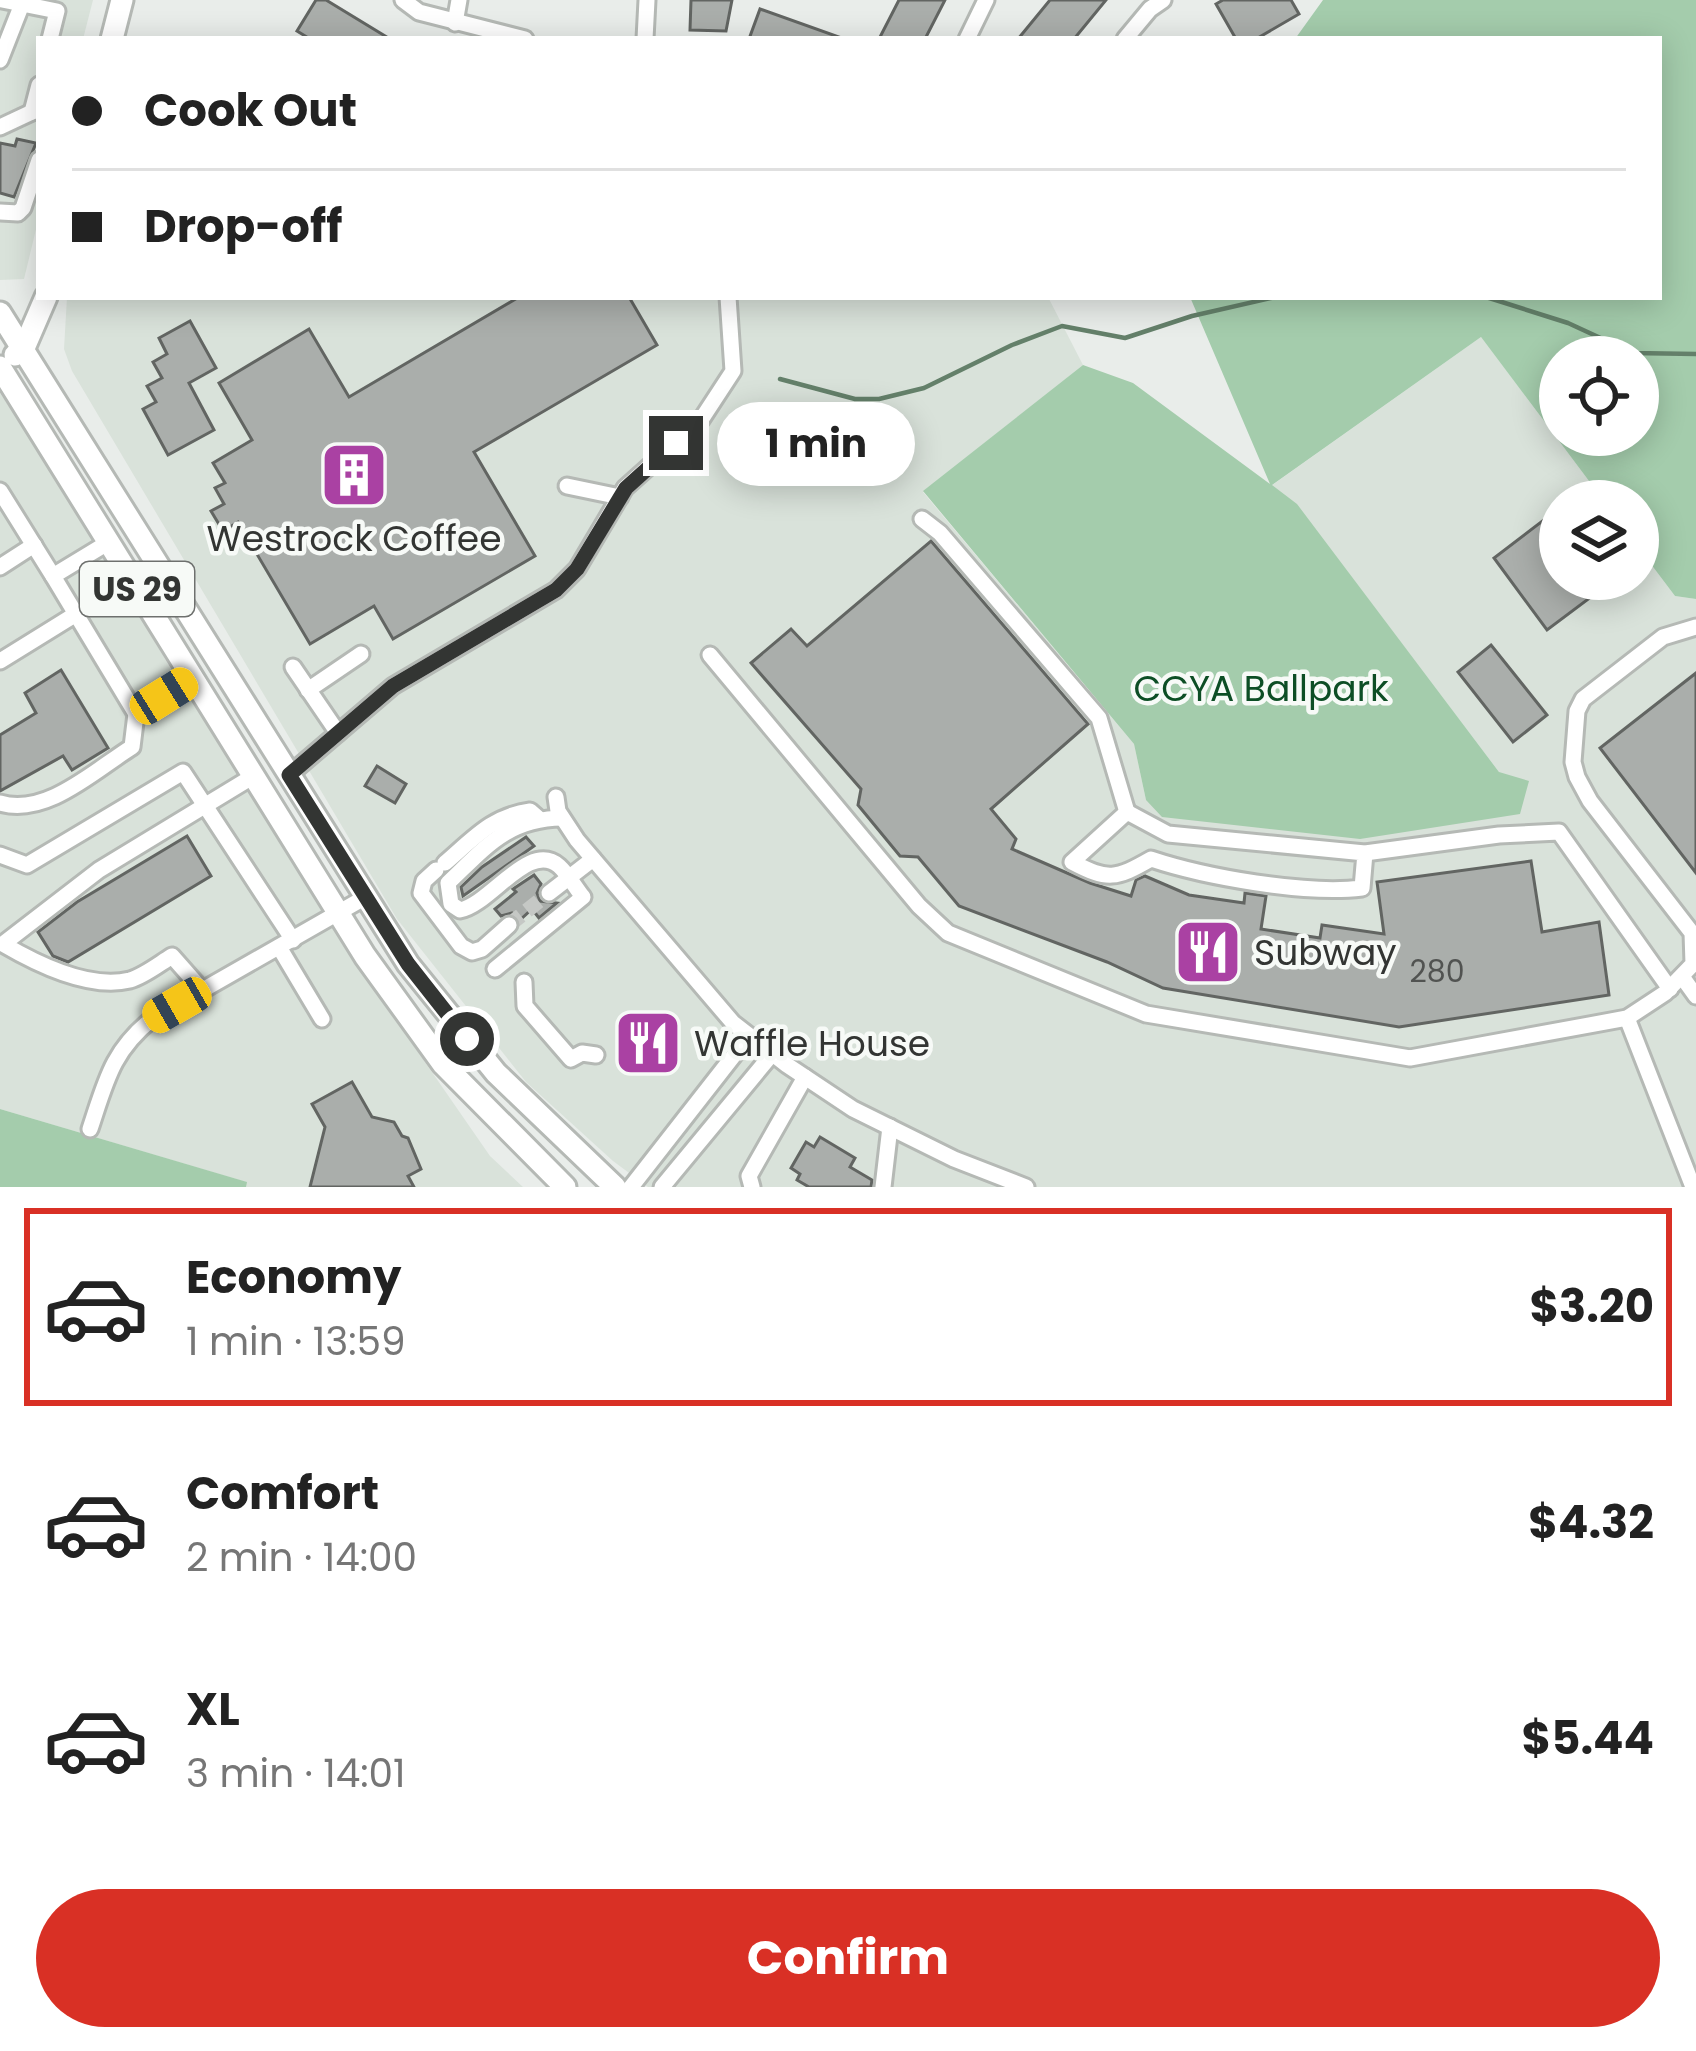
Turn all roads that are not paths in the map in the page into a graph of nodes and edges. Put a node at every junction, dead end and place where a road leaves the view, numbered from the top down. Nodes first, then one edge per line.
1 (2, 0) edge
2 (122, 0) edge
3 (403, 0) edge
4 (459, 0) edge
5 (646, 0) edge
6 (986, 0) edge
7 (1163, 0) edge
8 (22, 4) junction
9 (455, 23) junction
10 (5, 33) edge
11 (51, 36) edge
12 (113, 36) edge
13 (512, 36) edge
14 (645, 36) edge
15 (968, 36) edge
16 (1128, 36) edge
17 (0, 60) edge
18 (36, 117) edge
19 (0, 127) edge
20 (36, 169) edge
21 (36, 189) edge
22 (0, 215) edge
23 (45, 300) edge
24 (728, 300) edge
25 (0, 313) edge
26 (24, 348) junction
27 (0, 366) edge
28 (567, 486) dead end
29 (0, 491) edge
30 (620, 497) junction
31 (922, 519) dead end
32 (109, 542) junction
33 (34, 545) junction
34 (0, 567) edge
35 (53, 576) junction
36 (76, 614) junction
37 (1696, 627) edge
38 (362, 654) dead end
39 (710, 655) dead end
40 (0, 661) edge
41 (293, 667) dead end
42 (192, 679) junction
43 (308, 690) junction
44 (136, 713) junction
45 (338, 733) junction
46 (289, 775) junction
47 (252, 778) junction
48 (556, 797) dead end
49 (0, 803) edge
50 (205, 808) junction
51 (1127, 812) junction
52 (538, 818) junction
53 (562, 818) junction
54 (1365, 853) junction
55 (0, 855) edge
56 (593, 859) junction
57 (568, 878) junction
58 (549, 893) tunnel mouth
59 (364, 898) junction
60 (339, 914) junction
61 (509, 925) tunnel mouth
62 (286, 944) junction
63 (1695, 951) edge
64 (495, 969) dead end
65 (524, 982) dead end
66 (1676, 984) junction
67 (202, 991) junction
68 (1696, 996) edge
69 (1627, 1018) junction
70 (322, 1019) dead end
71 (749, 1036) junction
72 (596, 1054) dead end
73 (772, 1054) junction
74 (805, 1077) junction
75 (890, 1127) junction
76 (90, 1129) dead end
77 (566, 1187) edge
78 (615, 1187) edge
79 (631, 1187) edge
80 (662, 1187) edge
81 (752, 1187) edge
82 (883, 1187) edge
83 (1026, 1187) edge
84 (1693, 1187) edge

1 - 8 street
2 - 12 main road
3 - 9 street
4 - 9 street
5 - 14 street
6 - 15 street
7 - 16 street
8 - 10 street
8 - 11 street
9 - 13 street
10 - 17 street
18 - 19 street
20 - 22 street
21 - 22 street
23 - 26 main road
24 - 30 street
25 - 26 main road, US 29
26 - 27 main road
26 - 46 main road, US 29
27 - 32 main road, US 29
28 - 30 street
29 - 33 street
30 - 45 street
31 - 51 street
32 - 35 street
32 - 42 main road, US 29
33 - 34 street
33 - 35 street
35 - 36 street
36 - 40 street
36 - 44 street
37 - 63 street
38 - 43 street
39 - 69 street
41 - 43 street
42 - 44 street
42 - 47 main road, US 29
43 - 45 street
44 - 49 street
45 - 46 street
46 - 59 main road, US 29
47 - 50 street
47 - 60 main road, US 29
48 - 53 street
50 - 55 street
50 - 62 street
50 - 67 street
51 - 54 street
51 - 54 street
52 - 53 street
52 - 57 street
52 - 61 street
53 - 56 street
54 - 66 street
56 - 57 street
56 - 71 street
57 - 58 street
57 - 64 street
59 - 60 street
59 - 78 main road, US 29
60 - 62 street
60 - 77 main road, US 29
62 - 67 street
62 - 70 street
63 - 66 street
65 - 72 street
66 - 68 street
66 - 69 street
67 - 76 street
69 - 84 street
71 - 73 street
71 - 79 street
73 - 74 street
73 - 80 street
74 - 75 street
74 - 81 street
75 - 82 street
75 - 83 street

